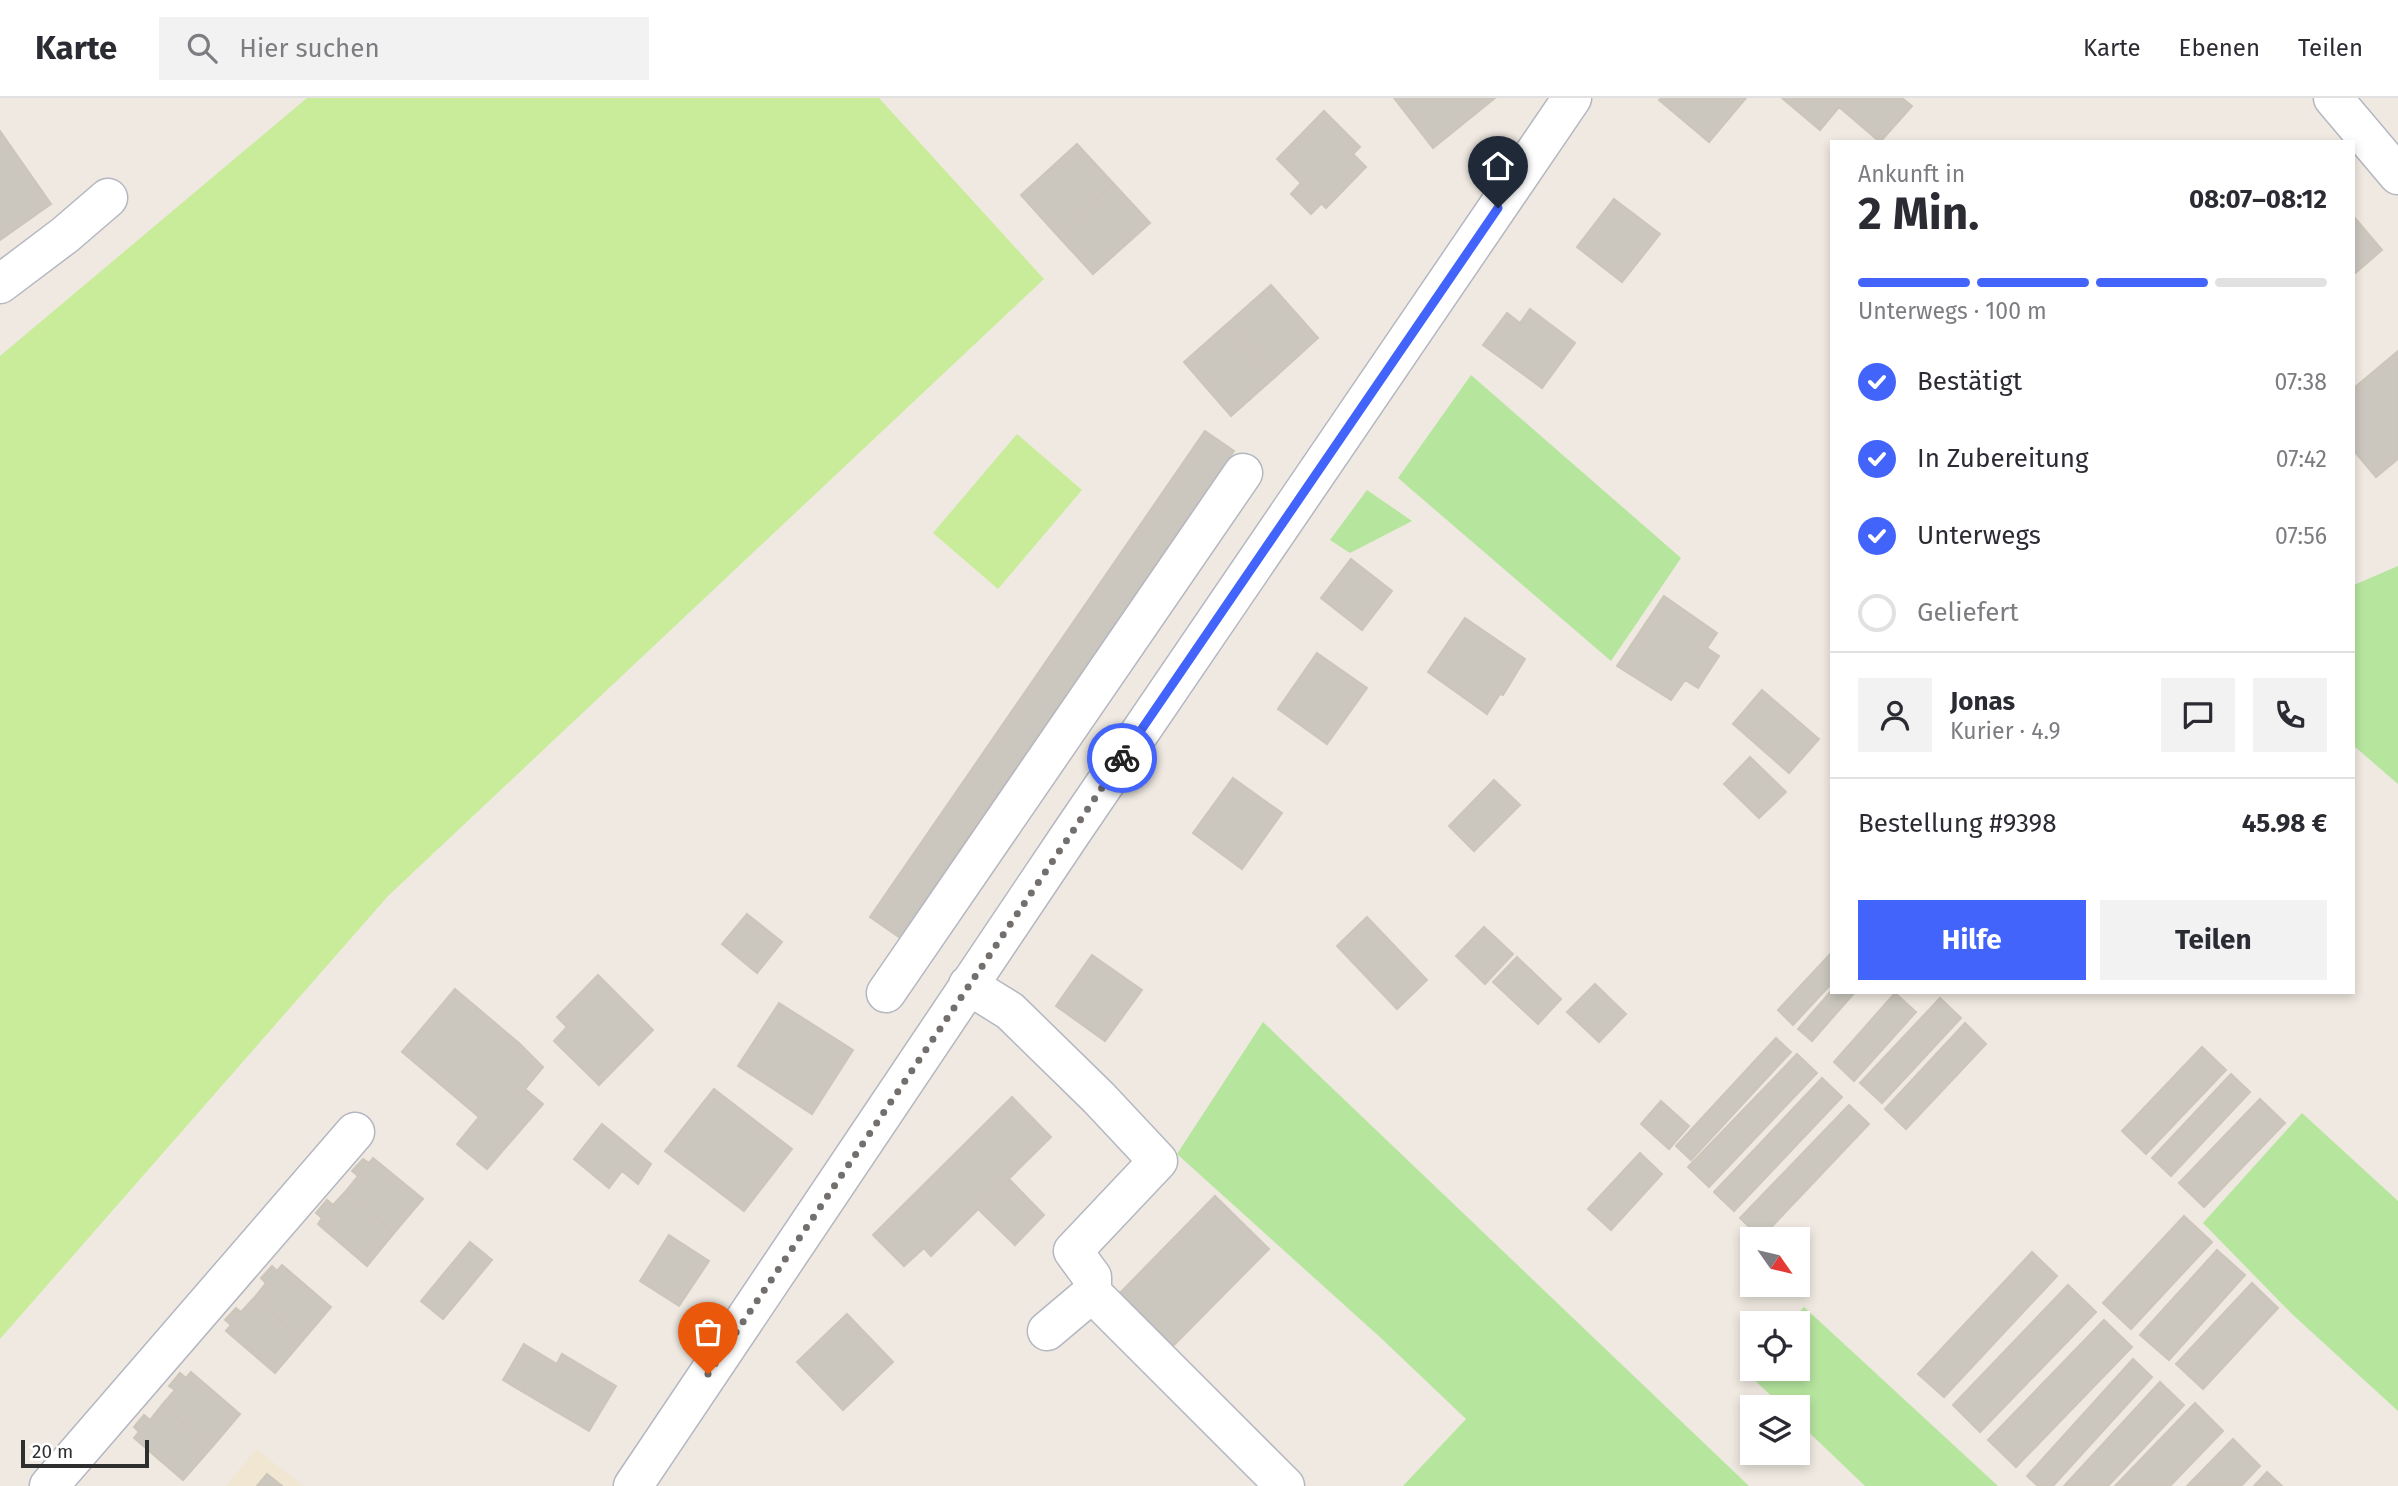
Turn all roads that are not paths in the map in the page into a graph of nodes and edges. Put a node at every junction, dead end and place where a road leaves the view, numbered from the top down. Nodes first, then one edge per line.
1 (1572, 98) edge
2 (2333, 98) edge
3 (2398, 174) edge
4 (108, 198) dead end
5 (0, 284) edge
6 (1243, 473) dead end
7 (968, 985) junction
8 (886, 993) dead end
9 (355, 1132) dead end
10 (1092, 1293) junction
11 (1047, 1332) dead end
12 (49, 1486) edge
13 (632, 1486) edge
14 (1285, 1486) edge

1 - 7 street
2 - 3 street
4 - 5 street
6 - 8 street
7 - 10 street
7 - 13 street
9 - 12 street
10 - 11 street
10 - 14 street

